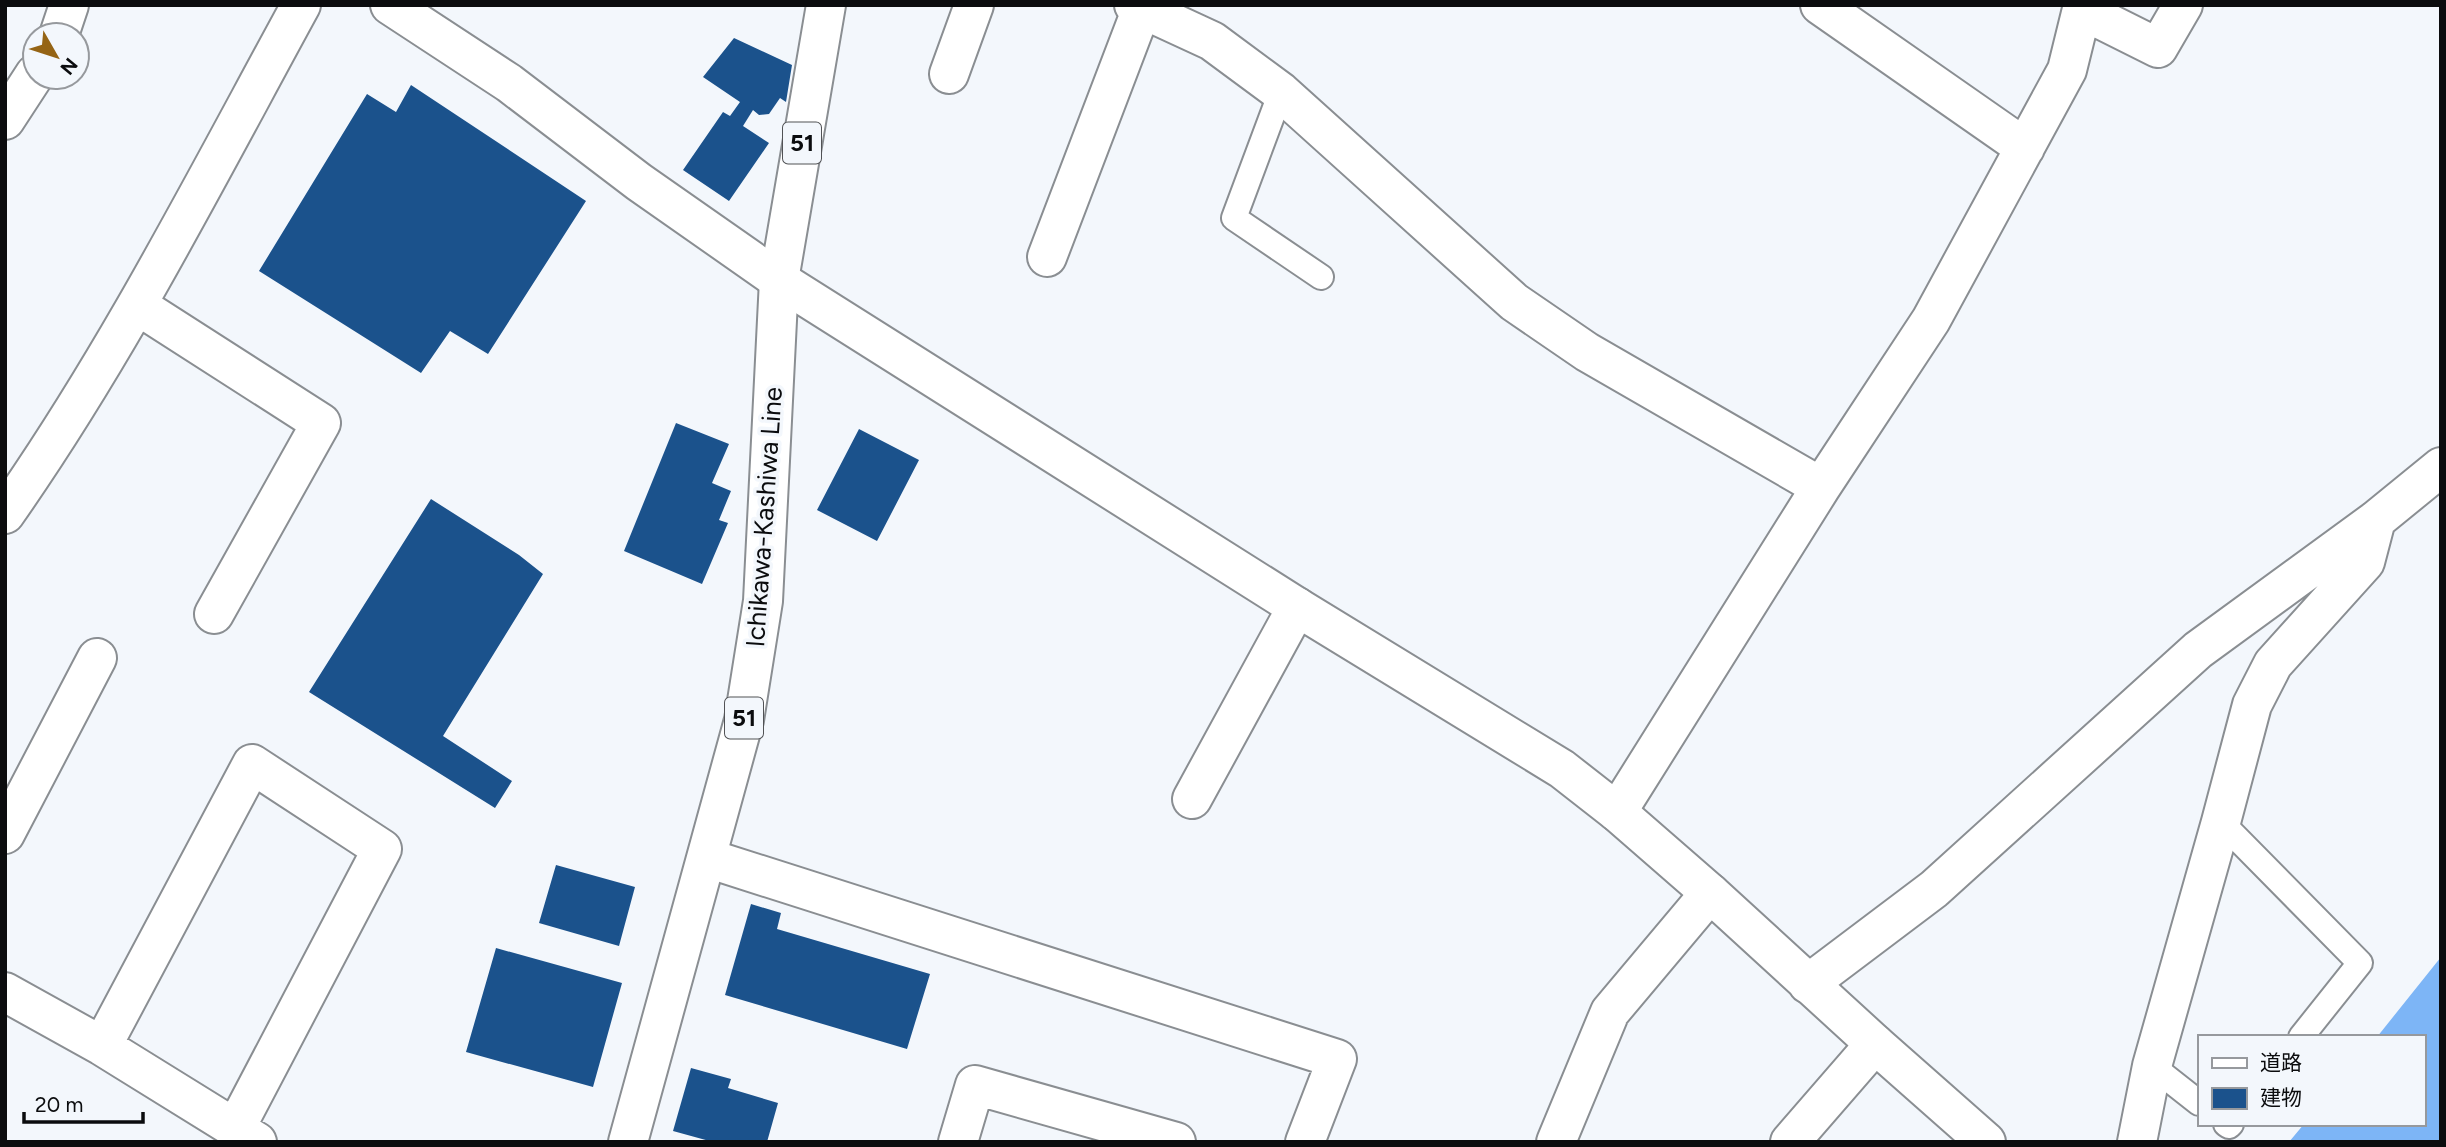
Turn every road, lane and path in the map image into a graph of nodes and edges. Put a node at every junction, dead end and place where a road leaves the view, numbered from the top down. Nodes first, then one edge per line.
1 (301, 5) edge
2 (390, 5) edge
3 (826, 5) edge
4 (974, 5) edge
5 (1820, 5) edge
6 (2183, 5) edge
7 (1138, 7) edge
8 (2083, 7) edge
9 (949, 74) dead end
10 (24, 91) edge
11 (1281, 92) junction
12 (5, 120) edge
13 (2025, 148) junction
14 (1047, 257) dead end
15 (1321, 277) dead end
16 (779, 280) junction
17 (137, 305) junction
18 (2441, 467) edge
19 (19, 468) edge
20 (1821, 486) junction
21 (5, 514) edge
22 (2376, 520) junction
23 (1297, 607) junction
24 (214, 614) dead end
25 (97, 658) dead end
26 (1192, 799) dead end
27 (1617, 812) junction
28 (2221, 822) junction
29 (5, 834) edge
30 (707, 858) junction
31 (1710, 893) junction
32 (1808, 984) junction
33 (5, 992) edge
34 (2303, 1035) edge
35 (1874, 1044) junction
36 (102, 1045) junction
37 (2152, 1066) junction
38 (2198, 1102) edge
39 (246, 1135) edge
40 (628, 1142) edge
41 (958, 1142) edge
42 (1176, 1142) edge
43 (1305, 1142) edge
44 (1556, 1142) edge
45 (1790, 1142) edge
46 (1986, 1142) edge
47 (2137, 1142) edge

1 - 17 street
2 - 16 street
3 - 16 street, Ichikawa-Kashiwa Line / 51
4 - 9 street
5 - 13 street
6 - 8 street
7 - 11 street
7 - 14 street
8 - 13 street
10 - 12 street
11 - 15 lane
11 - 20 street
13 - 20 street
16 - 23 street
16 - 30 street, Ichikawa-Kashiwa Line / 51
17 - 19 street
17 - 24 street
18 - 22 street
19 - 21 street
20 - 27 street
22 - 28 street
22 - 32 street
23 - 26 street
23 - 27 street
25 - 29 street
27 - 31 street
28 - 34 lane
28 - 37 street
30 - 40 street, Ichikawa-Kashiwa Line / 51
30 - 43 street
31 - 32 street
31 - 44 street
32 - 35 street
33 - 36 street
35 - 45 street
35 - 46 street
36 - 39 street
36 - 39 street
37 - 38 lane
37 - 47 street
41 - 42 street

